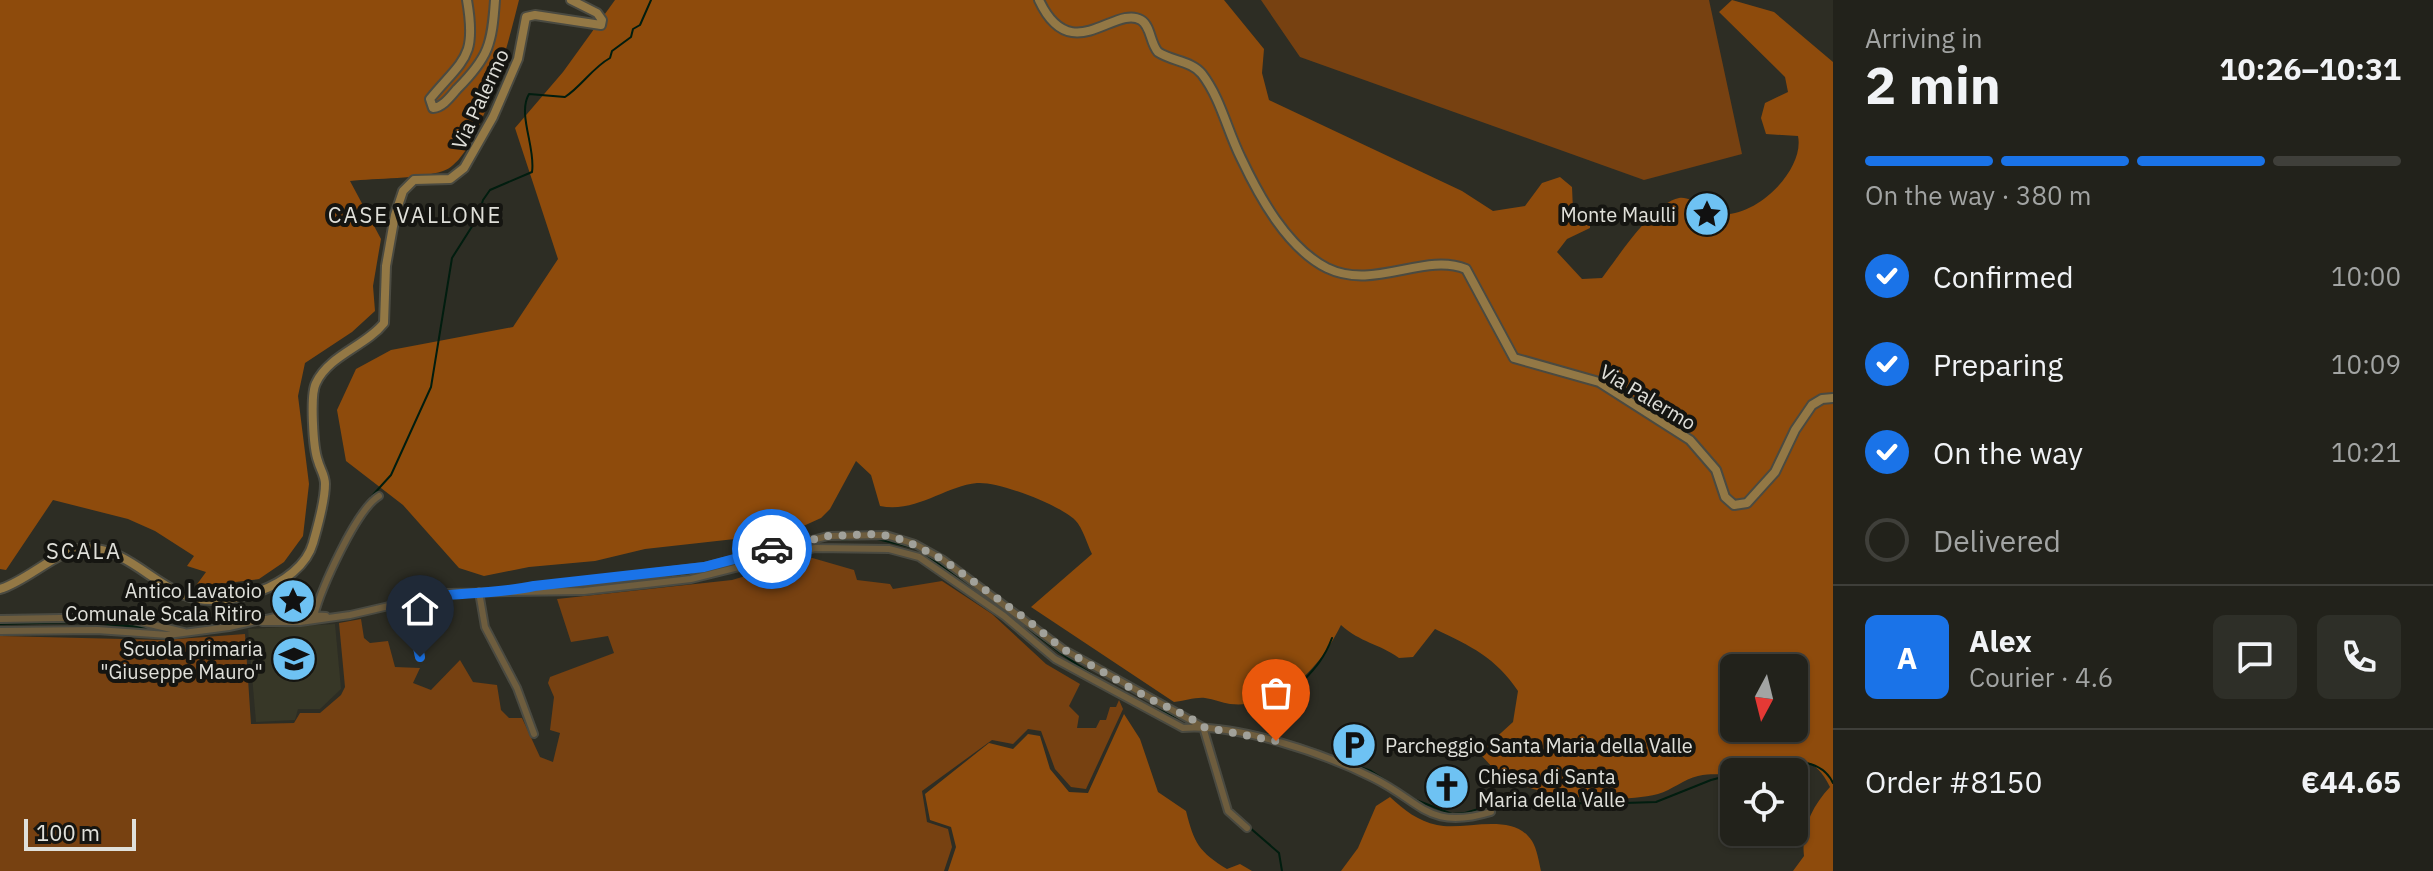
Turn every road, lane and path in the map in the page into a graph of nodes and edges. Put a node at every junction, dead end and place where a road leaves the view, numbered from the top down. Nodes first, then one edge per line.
1 (467, 0) edge
2 (495, 0) edge
3 (571, 0) edge
4 (1039, 0) edge
5 (1833, 398) edge
6 (379, 496) dead end
7 (828, 536) junction
8 (830, 547) junction
9 (0, 589) edge
10 (510, 591) junction
11 (479, 592) junction
12 (408, 600) junction
13 (314, 617) junction
14 (0, 619) edge
15 (0, 631) edge
16 (188, 633) junction
17 (420, 657) dead end
18 (1203, 727) junction
19 (534, 734) dead end
20 (1491, 812) dead end
21 (1247, 828) dead end

1 - 2 main road, Via Palermo
3 - 9 main road, Via Palermo
4 - 5 main road, Via Palermo
6 - 13 street
7 - 8 street
7 - 10 street
7 - 18 street
8 - 10 street
8 - 18 street
10 - 11 street
11 - 12 street
11 - 19 street
12 - 13 street
12 - 17 street
13 - 16 street
14 - 16 street
15 - 16 street
18 - 20 street
18 - 21 street

